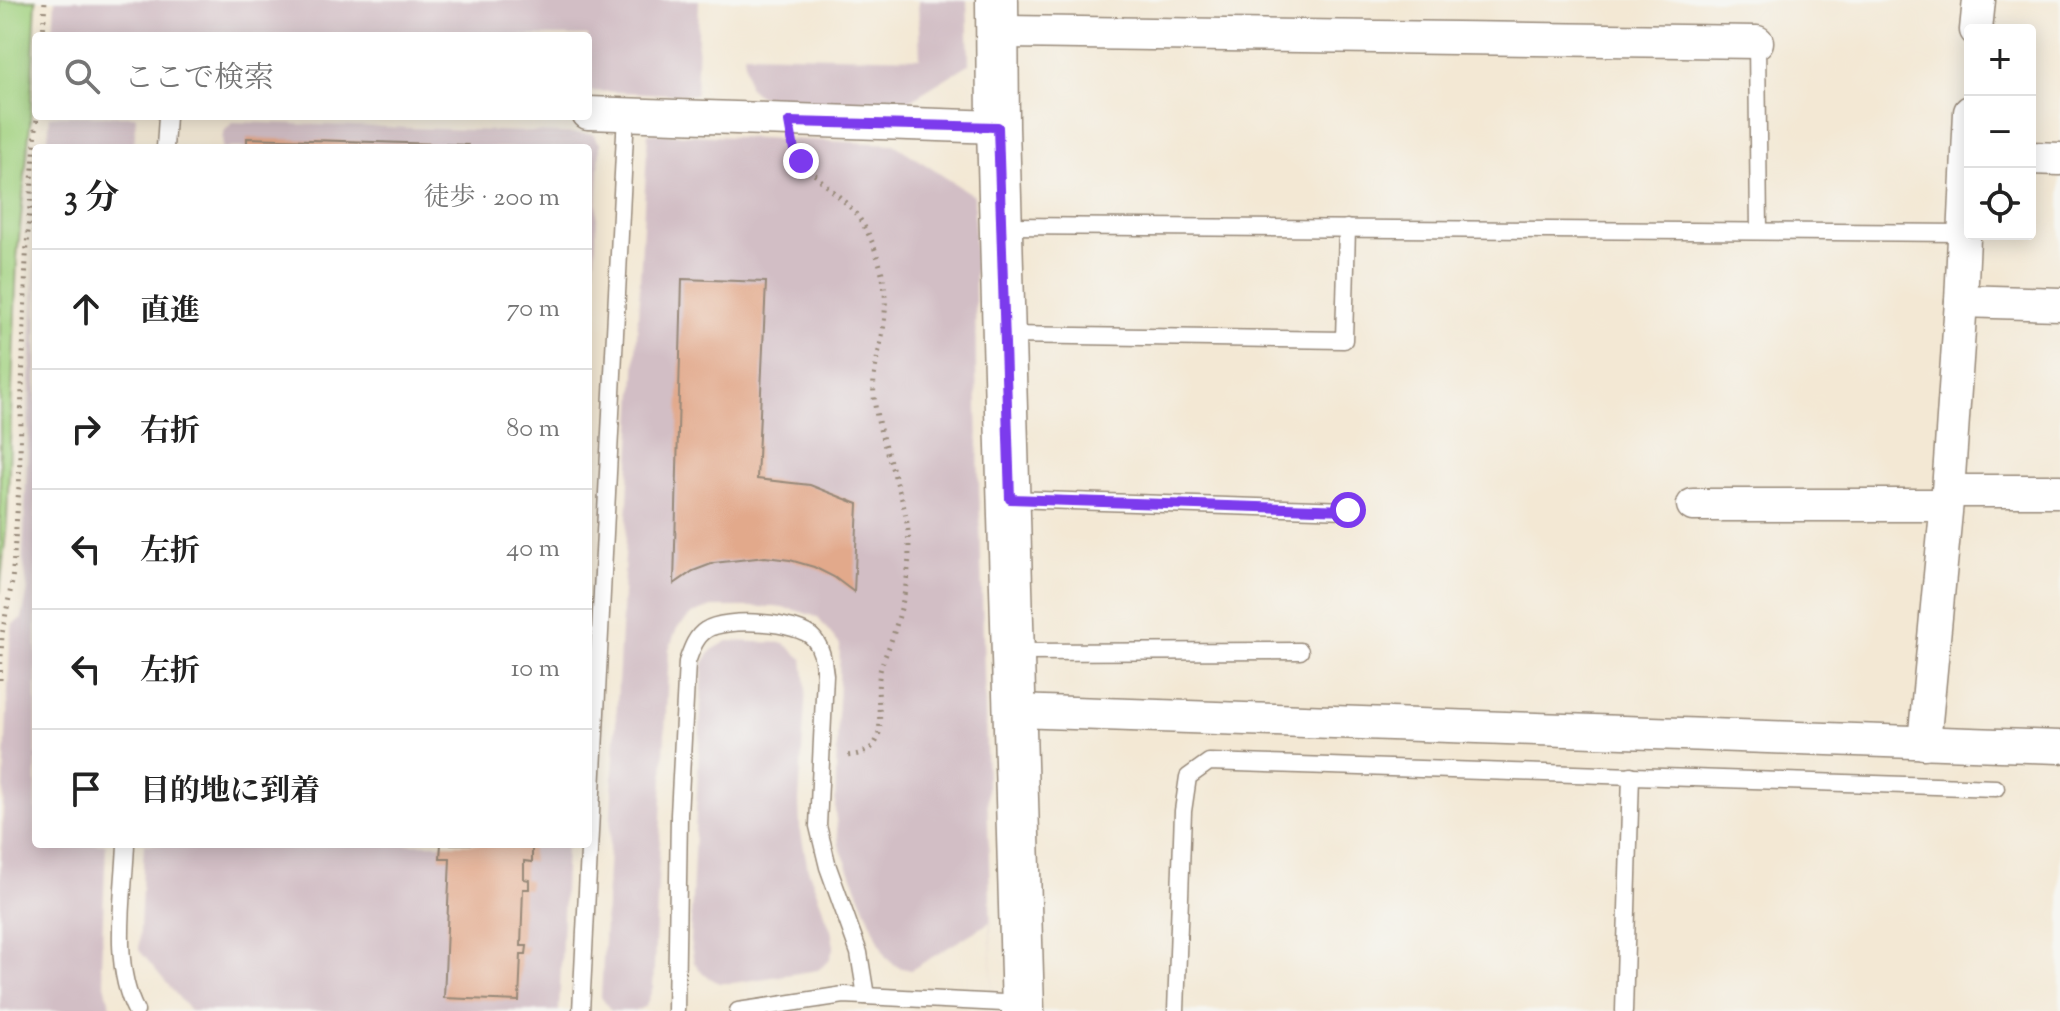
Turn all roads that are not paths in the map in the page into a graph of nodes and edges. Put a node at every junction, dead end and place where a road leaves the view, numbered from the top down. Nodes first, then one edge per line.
1 (1979, 0) edge
2 (998, 16) edge
3 (1977, 24) edge
4 (1757, 42) joint
5 (592, 113) edge
6 (626, 114) junction
7 (167, 120) edge
8 (998, 127) junction
9 (165, 144) edge
10 (2036, 158) edge
11 (2060, 159) edge
12 (1967, 168) edge
13 (1001, 226) junction
14 (1347, 228) junction
15 (1759, 231) junction
16 (1962, 233) junction
17 (1961, 301) junction
18 (2060, 304) edge
19 (1005, 335) junction
20 (2060, 491) edge
21 (1947, 498) junction
22 (1010, 499) junction
23 (1693, 505) dead end
24 (1348, 510) dead end
25 (595, 616) edge
26 (1300, 651) dead end
27 (1015, 652) junction
28 (592, 701) edge
29 (1016, 711) junction
30 (1924, 743) junction
31 (2060, 747) edge
32 (1631, 775) junction
33 (1996, 788) dead end
34 (126, 848) edge
35 (587, 848) edge
36 (866, 996) junction
37 (1023, 1007) edge
38 (136, 1011) edge
39 (581, 1011) edge
40 (676, 1011) edge
41 (738, 1011) edge
42 (1176, 1011) edge
43 (1624, 1011) edge

1 - 3 street
2 - 4 street
2 - 8 street
4 - 15 lane
5 - 6 street
6 - 8 street
6 - 25 lane
7 - 9 lane
8 - 13 street
10 - 11 street
12 - 16 street
13 - 14 lane
13 - 19 street
14 - 15 lane
14 - 19 lane
15 - 16 lane
16 - 17 street
17 - 18 street
17 - 21 street
19 - 22 street
20 - 21 street
21 - 23 street
21 - 30 street
22 - 24 lane
22 - 27 street
25 - 28 lane
26 - 27 lane
27 - 29 street
29 - 30 street
29 - 37 street
30 - 31 street
32 - 33 lane
32 - 42 lane
32 - 43 lane
34 - 38 lane
35 - 39 lane
36 - 37 lane
36 - 40 lane
36 - 41 lane

